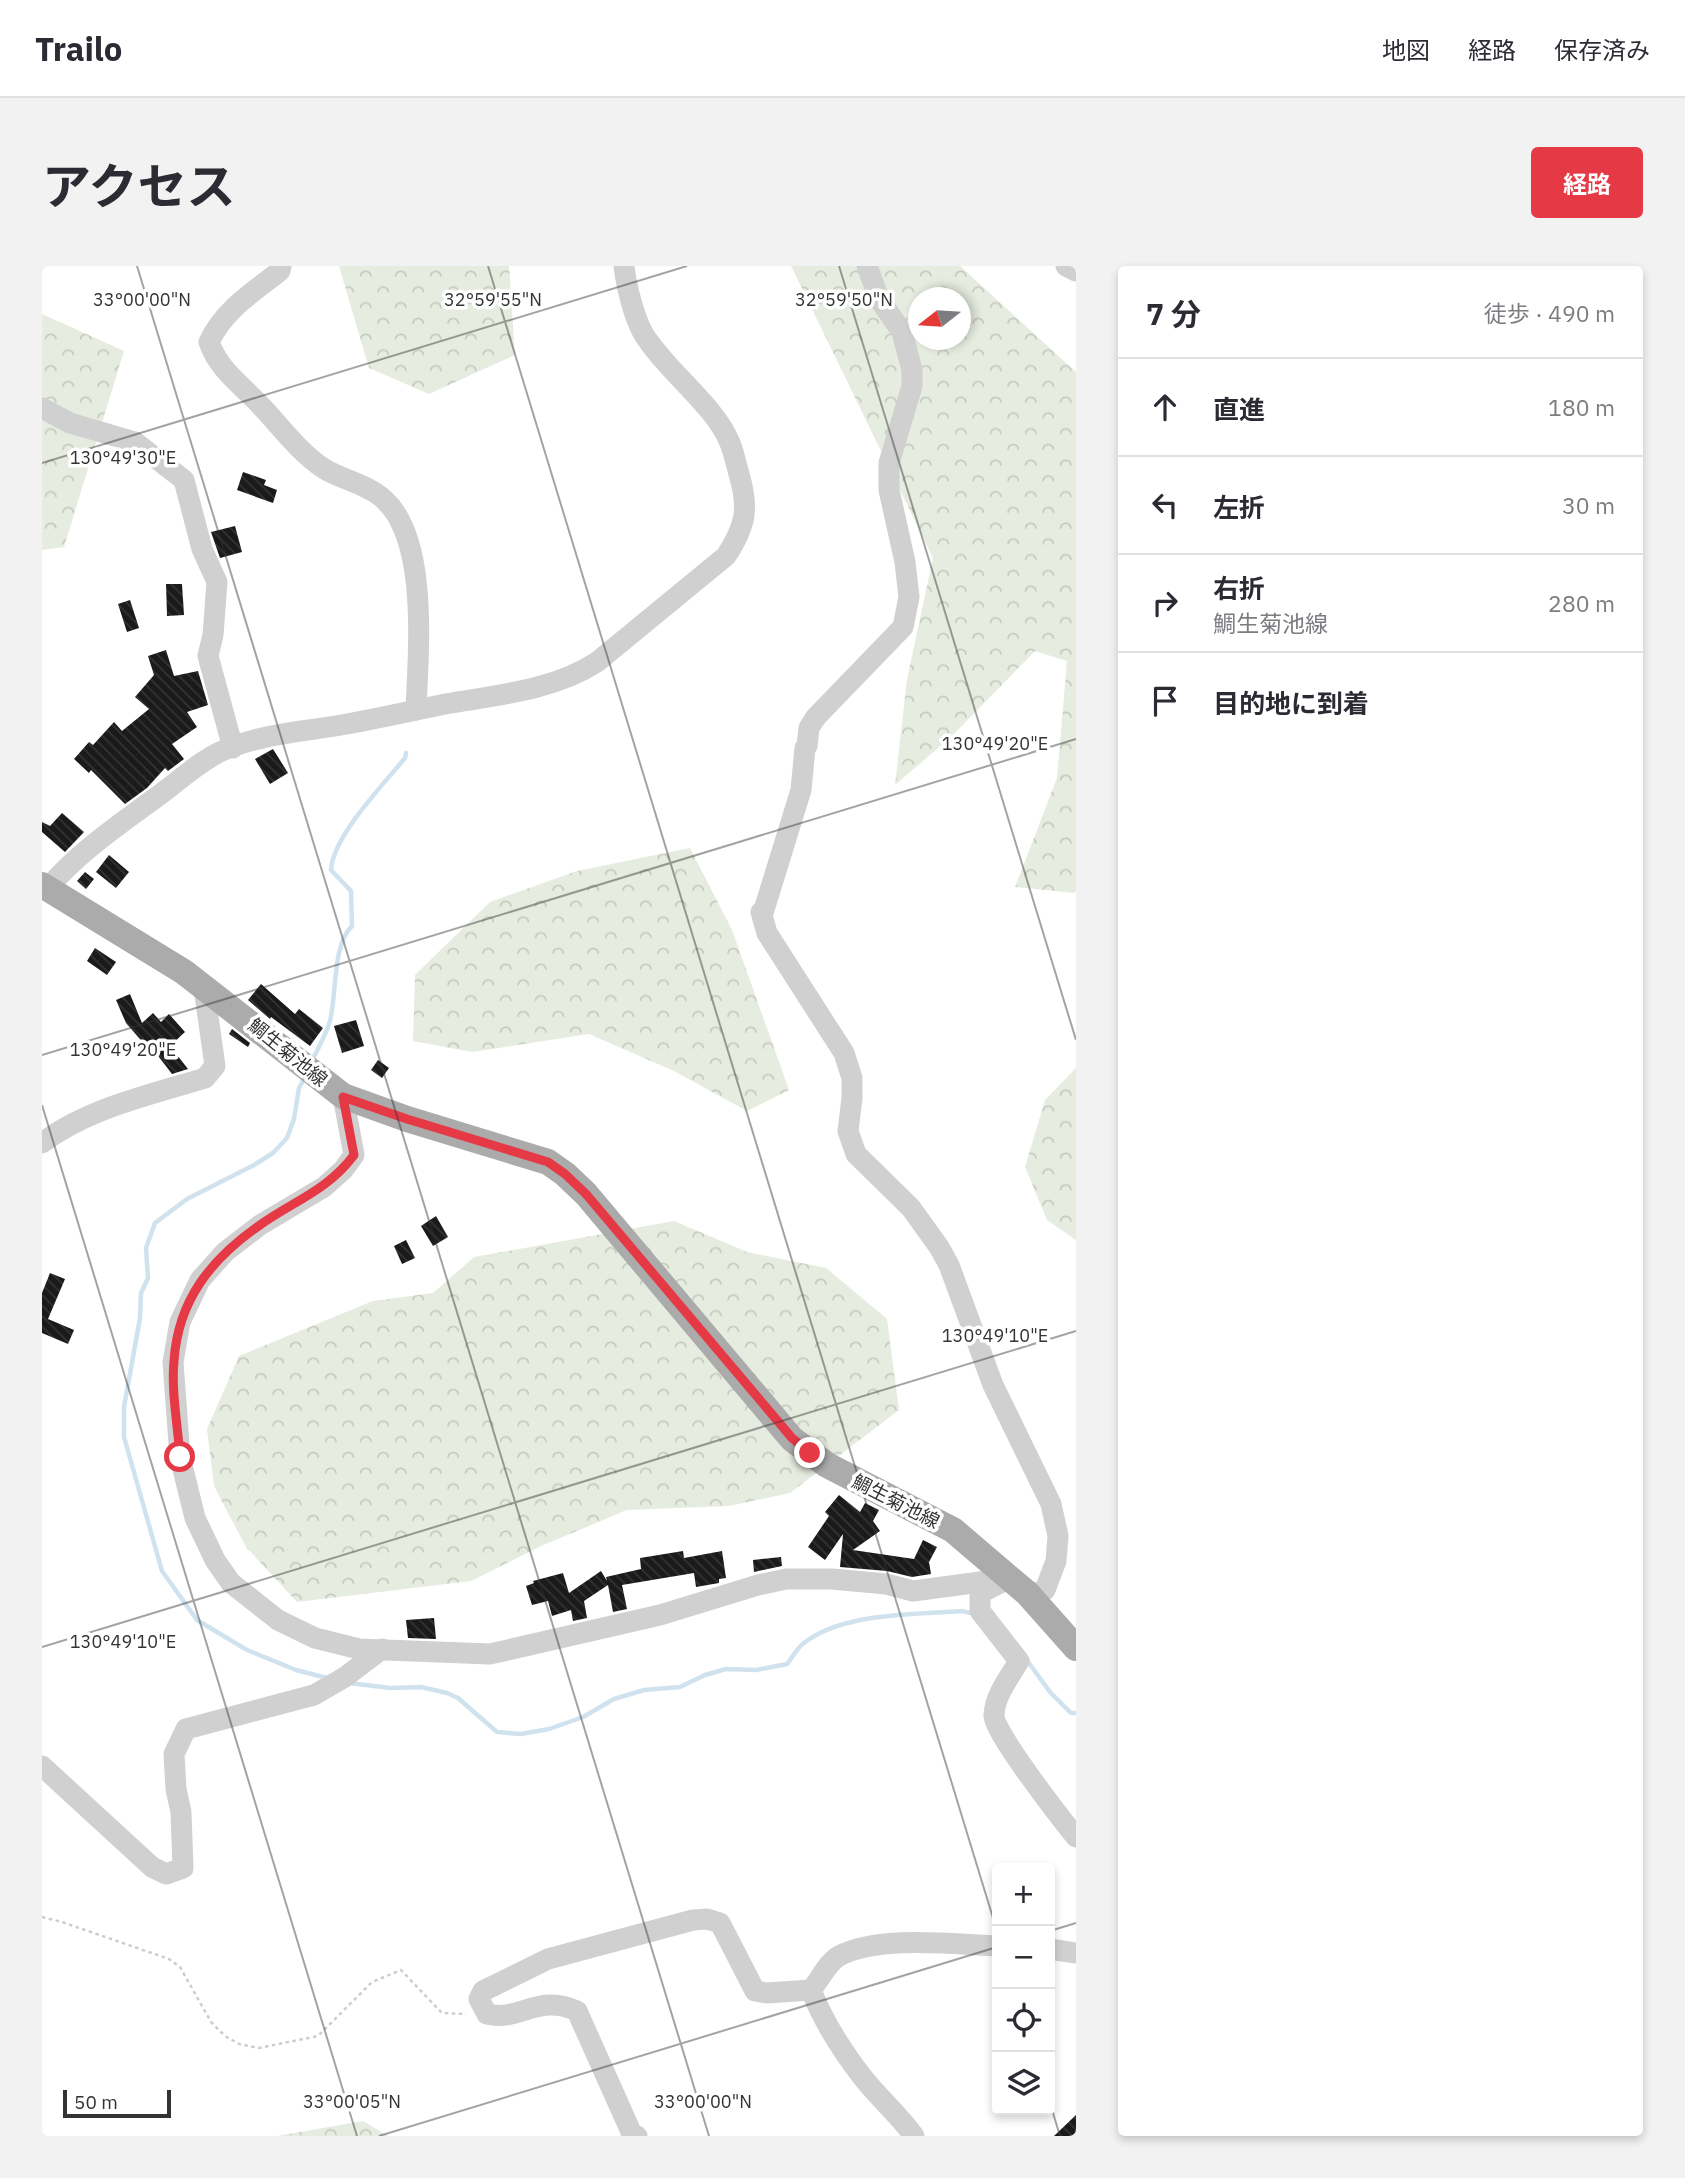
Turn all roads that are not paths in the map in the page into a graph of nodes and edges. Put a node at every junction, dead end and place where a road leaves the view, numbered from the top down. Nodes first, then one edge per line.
1 (281, 266) edge
2 (624, 266) edge
3 (867, 266) edge
4 (1066, 266) edge
5 (1076, 271) edge
6 (42, 408) edge
7 (416, 710) junction
8 (233, 748) junction
9 (45, 886) edge
10 (204, 988) junction
11 (343, 1097) junction
12 (42, 1143) edge
13 (1019, 1586) junction
14 (1076, 1647) edge
15 (382, 1649) junction
16 (42, 1766) edge
17 (1076, 1837) edge
18 (992, 1946) edge
19 (1055, 1950) edge
20 (1076, 1954) edge
21 (811, 1990) junction
22 (637, 2136) edge
23 (914, 2136) edge

1 - 7 street
2 - 7 street
3 - 13 street
4 - 5 street
6 - 8 street
7 - 8 street
8 - 9 street
9 - 10 main road, 鯛生菊池線
10 - 11 main road, 鯛生菊池線
10 - 12 street
11 - 13 main road, 鯛生菊池線
11 - 15 street
13 - 14 main road, 鯛生菊池線
13 - 15 street
13 - 17 street
15 - 16 street
18 - 21 street
19 - 20 street
21 - 22 street
21 - 23 street

